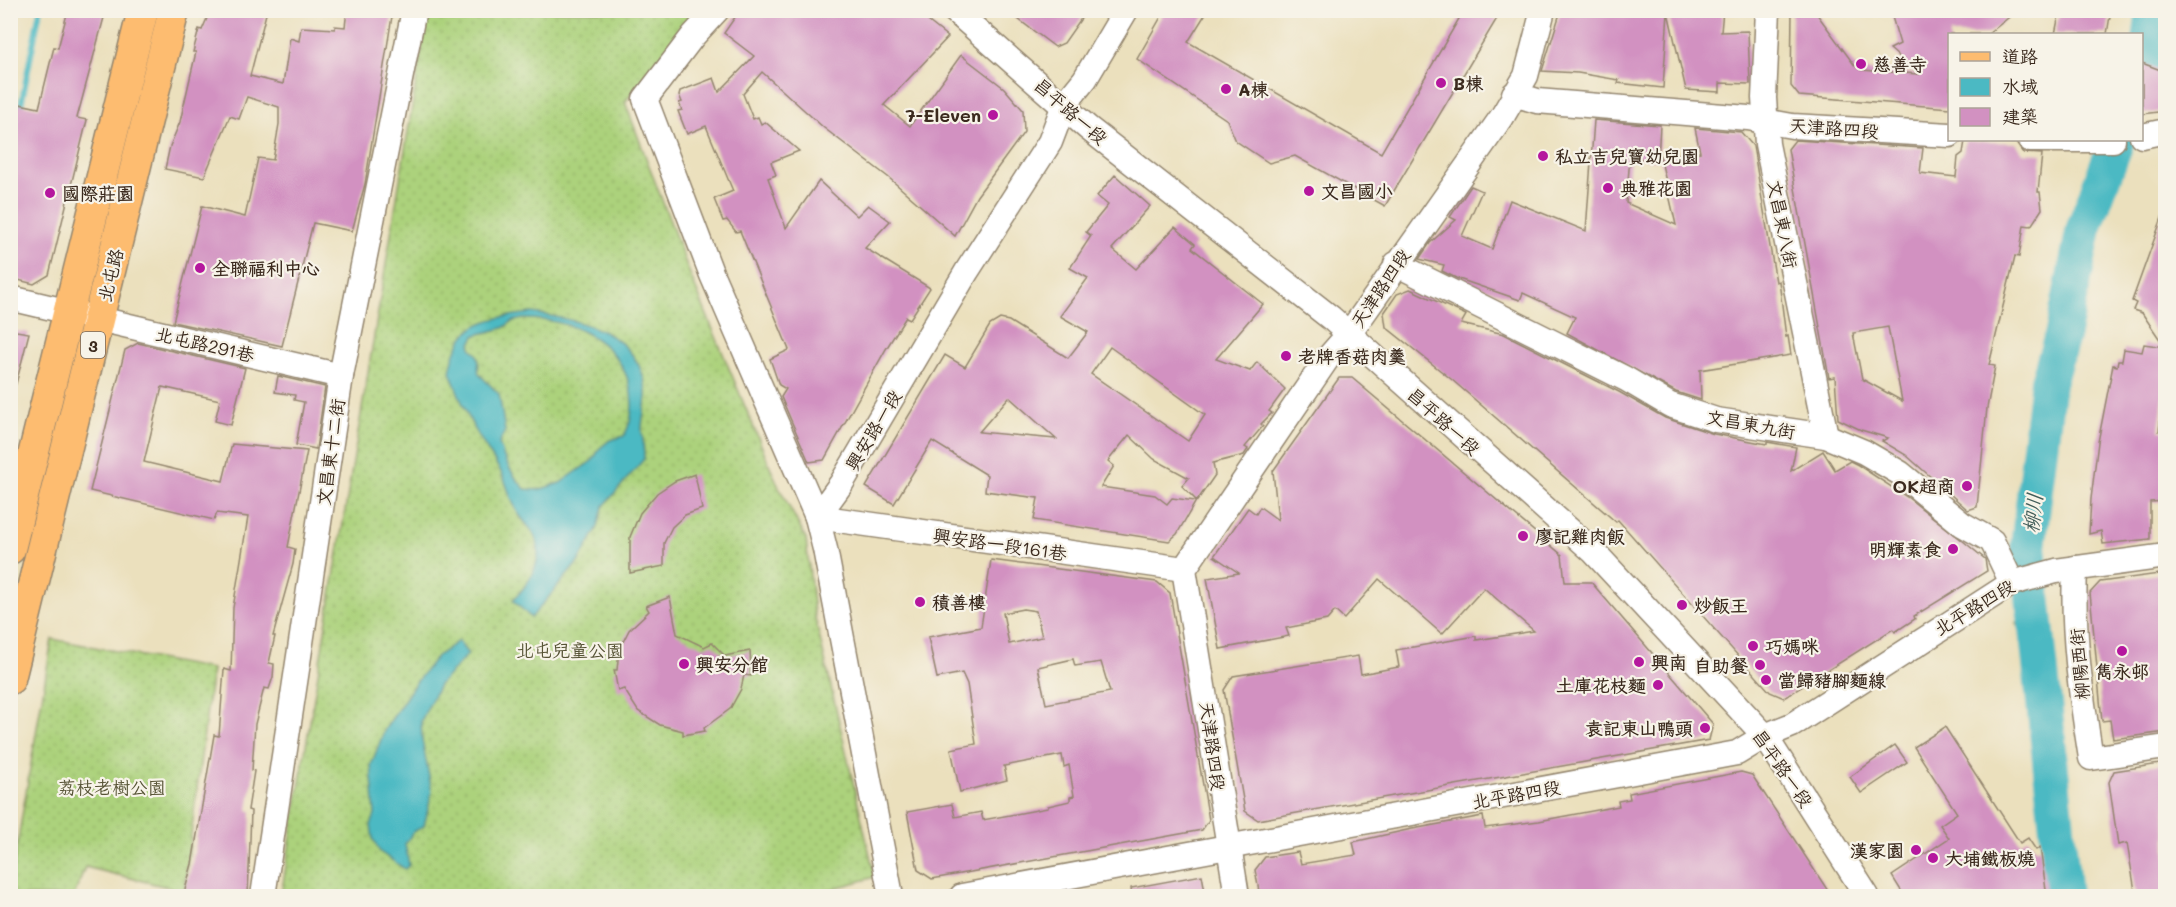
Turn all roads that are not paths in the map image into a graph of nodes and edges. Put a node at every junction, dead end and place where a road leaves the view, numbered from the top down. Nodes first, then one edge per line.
1 (143, 10) edge
2 (174, 10) edge
3 (414, 10) edge
4 (717, 10) edge
5 (954, 10) edge
6 (1126, 10) edge
7 (1544, 10) edge
8 (1768, 10) edge
9 (1514, 94) junction
10 (1064, 105) junction
11 (1766, 122) junction
12 (1948, 135) edge
13 (1396, 264) junction
14 (10, 298) edge
15 (69, 312) junction
16 (99, 319) junction
17 (1349, 334) junction
18 (341, 376) junction
19 (1826, 435) junction
20 (817, 517) junction
21 (10, 549) edge
22 (2166, 556) edge
23 (1185, 569) junction
24 (2066, 569) junction
25 (2018, 580) junction
26 (10, 679) edge
27 (1765, 736) junction
28 (2166, 747) edge
29 (1228, 847) junction
30 (263, 897) edge
31 (891, 897) edge
32 (962, 897) edge
33 (1237, 897) edge
34 (1867, 897) edge

1 - 15 main road, 北屯路 / 3
2 - 16 main road, 北屯路 / 3
3 - 18 street, 文昌東十二街
4 - 20 street
5 - 10 street, 昌平路一段
6 - 10 street, 興安路一段
7 - 9 street
8 - 11 street, 文昌東八街
9 - 11 street, 天津路四段
9 - 13 street, 天津路四段
10 - 17 street, 昌平路一段
10 - 20 street, 興安路一段
11 - 12 street, 天津路四段
11 - 19 street, 文昌東八街
13 - 17 street, 天津路四段
13 - 19 street, 文昌東九街
14 - 15 street, 北屯路291巷
15 - 16 street, 北屯路291巷
15 - 21 main road, 北屯路 / 3
16 - 18 street, 北屯路291巷
16 - 26 main road, 北屯路 / 3
17 - 23 street, 天津路四段
17 - 27 street, 昌平路一段
18 - 30 street, 文昌東十二街
19 - 25 street, 文昌東九街
20 - 23 street, 興安路一段161巷
20 - 31 street
22 - 24 street
23 - 29 street, 天津路四段
24 - 25 street
24 - 28 street, 柳陽西街
25 - 27 street, 北平路四段
27 - 29 street, 北平路四段
27 - 34 street, 昌平路一段
29 - 32 street, 北平路四段
29 - 33 street, 天津路四段

